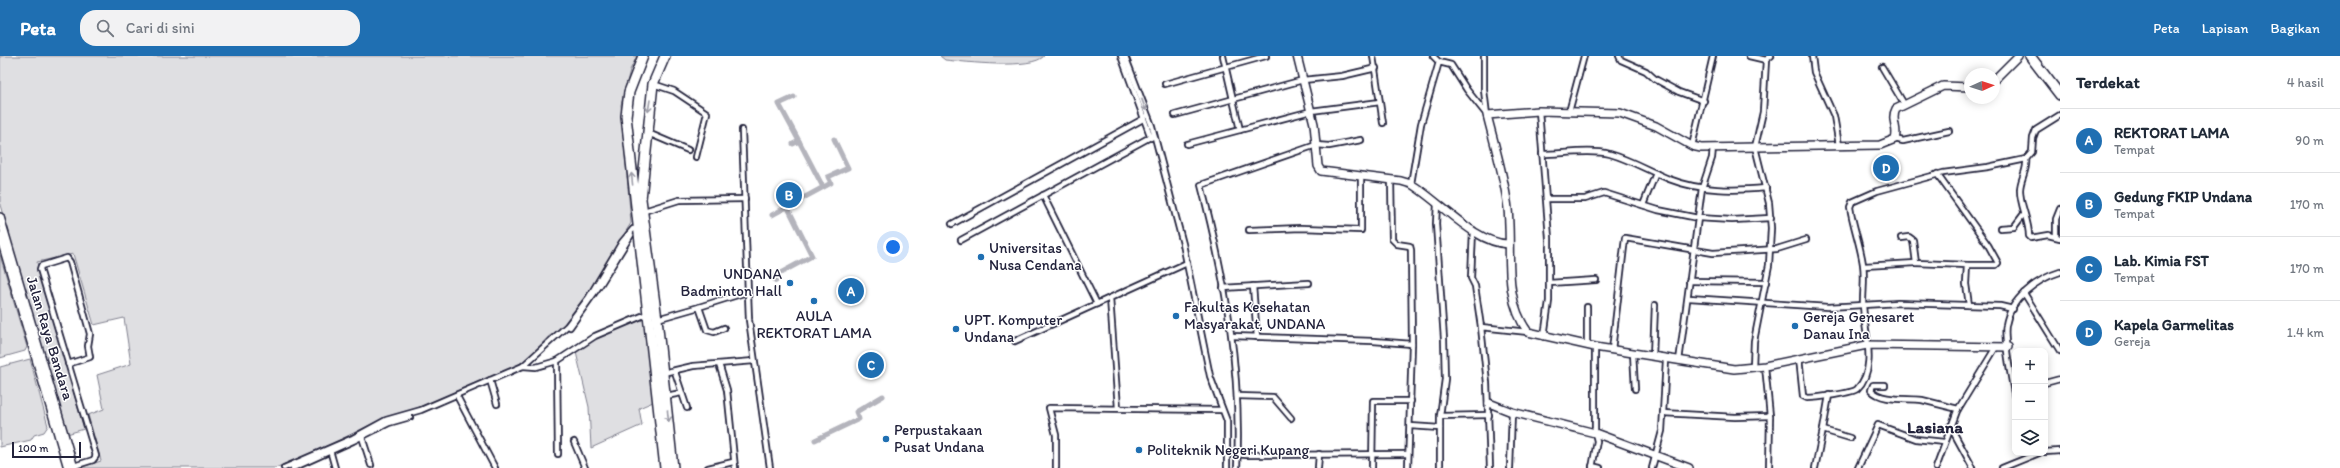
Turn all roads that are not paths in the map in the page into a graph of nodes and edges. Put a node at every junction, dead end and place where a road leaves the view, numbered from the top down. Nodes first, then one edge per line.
1 (643, 56) edge
2 (665, 56) edge
3 (1121, 56) edge
4 (1125, 56) edge
5 (1223, 56) edge
6 (1266, 56) edge
7 (1297, 56) edge
8 (1373, 56) edge
9 (1433, 56) edge
10 (1484, 56) edge
11 (1584, 56) edge
12 (1619, 56) edge
13 (1713, 56) edge
14 (1749, 56) edge
15 (1771, 56) edge
16 (1812, 56) edge
17 (2018, 56) edge
18 (2030, 56) edge
19 (1766, 60) junction
20 (1440, 62) junction
21 (1225, 67) junction
22 (1882, 67) dead end
23 (1376, 68) junction
24 (2000, 74) edge
25 (1303, 80) junction
26 (653, 84) junction
27 (1165, 84) dead end
28 (1964, 87) edge
29 (2060, 95) edge
30 (1233, 98) junction
31 (1704, 101) junction
32 (1380, 102) junction
33 (1904, 104) junction
34 (1310, 111) junction
35 (1539, 111) junction
36 (1569, 112) junction
37 (1175, 115) dead end
38 (1486, 115) junction
39 (2060, 115) edge
40 (1143, 119) junction
41 (1383, 123) dead end
42 (742, 130) dead end
43 (1240, 130) junction
44 (1949, 131) dead end
45 (646, 132) junction
46 (1152, 136) junction
47 (1895, 139) junction
48 (1361, 140) dead end
49 (629, 144) junction
50 (645, 144) junction
51 (1187, 144) dead end
52 (1316, 145) junction
53 (1839, 145) junction
54 (1692, 146) junction
55 (1755, 147) junction
56 (1713, 148) junction
57 (688, 150) dead end
58 (1542, 154) junction
59 (696, 157) dead end
60 (2026, 159) junction
61 (1656, 173) junction
62 (1937, 174) junction
63 (1361, 177) junction
64 (1391, 180) junction
65 (1412, 184) junction
66 (1702, 188) junction
67 (1766, 188) junction
68 (1043, 195) junction
69 (745, 199) junction
70 (1547, 199) junction
71 (1437, 203) junction
72 (1643, 205) junction
73 (2060, 209) edge
74 (642, 212) junction
75 (2024, 214) junction
76 (0, 217) edge
77 (1698, 218) junction
78 (1771, 218) junction
79 (952, 224) dead end
80 (637, 228) junction
81 (2000, 228) dead end
82 (1249, 230) dead end
83 (1472, 230) junction
84 (0, 236) edge
85 (2058, 237) edge
86 (1901, 238) dead end
87 (961, 240) dead end
88 (1806, 240) dead end
89 (1508, 244) junction
90 (1770, 248) junction
91 (1692, 251) junction
92 (1187, 263) junction
93 (1916, 263) junction
94 (1967, 265) junction
95 (1864, 266) junction
96 (2060, 272) edge
97 (1596, 280) dead end
98 (1689, 281) junction
99 (1766, 282) junction
100 (1309, 283) dead end
101 (1549, 283) junction
102 (1252, 286) junction
103 (1223, 288) junction
104 (747, 292) junction
105 (2024, 293) junction
106 (1110, 298) junction
107 (1689, 298) junction
108 (1762, 301) junction
109 (1097, 304) junction
110 (1863, 304) junction
111 (1969, 305) junction
112 (1655, 306) dead end
113 (699, 307) junction
114 (1587, 307) dead end
115 (2013, 309) junction
116 (649, 313) junction
117 (657, 319) junction
118 (1481, 327) junction
119 (724, 328) dead end
120 (1528, 332) junction
121 (1232, 336) junction
122 (1258, 337) junction
123 (1544, 337) junction
124 (1016, 341) dead end
125 (1412, 344) junction
126 (1587, 345) junction
127 (1867, 345) junction
128 (1595, 347) junction
129 (1996, 347) junction
130 (2008, 347) junction
131 (1612, 350) junction
132 (2060, 351) edge
133 (1633, 353) junction
134 (1653, 357) junction
135 (1799, 358) junction
136 (556, 360) junction
137 (1666, 360) junction
138 (754, 361) junction
139 (1679, 361) junction
140 (68, 364) junction
141 (719, 364) junction
142 (524, 366) junction
143 (1765, 366) junction
144 (1753, 367) junction
145 (675, 372) junction
146 (663, 373) junction
147 (2060, 378) edge
148 (490, 382) junction
149 (2048, 382) edge
150 (2013, 384) edge
151 (1885, 385) dead end
152 (1635, 389) dead end
153 (681, 393) junction
154 (1830, 395) junction
155 (666, 396) junction
156 (1237, 396) junction
157 (458, 398) junction
158 (1411, 402) junction
159 (1489, 403) junction
160 (497, 404) dead end
161 (687, 408) dead end
162 (1118, 408) junction
163 (1958, 409) junction
164 (1222, 410) junction
165 (1512, 412) junction
166 (1663, 413) junction
167 (1489, 415) junction
168 (1440, 416) junction
169 (1770, 416) junction
170 (1291, 418) dead end
171 (1410, 426) junction
172 (1950, 426) junction
173 (1440, 428) junction
174 (1823, 430) junction
175 (1595, 433) junction
176 (362, 437) junction
177 (1850, 438) dead end
178 (574, 442) dead end
179 (1944, 442) junction
180 (330, 450) junction
181 (2060, 451) edge
182 (1238, 452) junction
183 (2048, 452) edge
184 (1228, 453) junction
185 (1372, 453) junction
186 (558, 454) dead end
187 (1319, 454) junction
188 (1408, 454) junction
189 (1655, 455) junction
190 (2032, 456) edge
191 (733, 462) junction
192 (370, 464) dead end
193 (72, 467) edge
194 (1592, 467) edge
195 (284, 468) edge
196 (293, 468) edge
197 (335, 468) edge
198 (495, 468) edge
199 (585, 468) edge
200 (665, 468) edge
201 (673, 468) edge
202 (708, 468) edge
203 (734, 468) edge
204 (770, 468) edge
205 (1056, 468) edge
206 (1227, 468) edge
207 (1237, 468) edge
208 (1318, 468) edge
209 (1372, 468) edge
210 (1408, 468) edge
211 (1440, 468) edge
212 (1490, 468) edge
213 (1510, 468) edge
214 (1600, 468) edge
215 (1652, 468) edge
216 (1689, 468) edge
217 (1769, 468) edge
218 (1815, 468) edge
219 (1858, 468) edge
220 (1936, 468) edge
221 (1973, 468) edge
222 (2002, 468) edge

1 - 49 highway
2 - 26 highway
3 - 40 street
4 -> 46 street
5 - 21 street
6 - 21 street
7 - 25 street
8 - 23 street
9 - 20 street
10 - 38 street
11 - 36 street
12 - 31 street
13 - 31 street
14 - 19 street
15 - 19 street
16 - 53 street
17 - 24 street
18 - 29 highway
19 - 55 street
20 - 38 street
20 - 65 street
21 - 27 street
21 - 30 street
22 - 33 street
23 - 25 street
23 - 32 street
25 - 30 street
25 - 34 street
26 -> 45 highway
26 - 59 street
28 - 33 street
30 - 37 street
30 - 43 street
31 - 54 street
32 - 34 street
32 - 41 street
33 - 47 street
34 - 43 street
34 - 52 street
35 - 36 street
35 - 38 street
35 - 58 street
36 - 54 street
38 - 89 street
39 - 60 street
40 - 46 street
40 - 79 street
42 - 69 street
43 - 51 street
44 - 47 street
45 - 50 highway
45 - 57 street
46 - 68 street
46 - 92 street
47 - 53 street
48 - 52 street
49 - 50 highway
80 -> 49 highway
50 - 74 highway
52 - 63 street
52 - 103 street
53 - 55 street
54 - 56 street
55 - 56 street
55 - 67 street
56 - 66 street
58 - 61 street
58 - 70 street
60 - 62 street
60 - 75 street
61 - 66 street
61 - 72 street
62 - 94 street
62 - 95 street
63 - 64 street
63 - 82 street
64 - 65 street
64 - 125 street
65 - 71 street
66 - 67 street
66 - 77 street
67 - 78 street
68 - 87 street
68 - 109 street
69 - 74 street
69 - 104 street
70 - 72 street
70 - 101 street
71 - 83 street
71 - 168 street
72 - 77 street
73 - 85 street
74 - 117 highway
75 - 81 street
75 - 85 street
76 - 193 street, Jalan Raya Bandara
77 - 78 street
77 - 91 street
78 - 90 street
80 - 116 highway
80 - 142 street
83 - 89 street
83 - 118 street
84 - 193 street, Jalan Raya Bandara
86 - 93 street
88 - 90 street
89 - 120 street
90 - 91 street
90 - 99 street
91 - 98 street
91 - 131 street
92 - 106 street
92 - 164 street
93 - 94 street
93 - 95 street
94 - 111 street
95 - 110 street
96 - 105 street
97 - 101 street
98 - 99 street
98 - 107 street
99 - 108 street
100 - 102 street
101 - 123 street
102 - 103 street
102 - 122 street
103 - 121 street
104 - 113 street
104 - 138 street
105 - 115 street
105 - 132 street
106 - 109 street
106 - 162 street
107 - 108 street
107 - 139 street
108 - 110 street
108 - 144 street
109 - 124 street
110 - 111 street
110 - 127 street
111 - 115 street
112 - 134 street
113 - 117 street
113 - 119 street
114 - 126 street
115 - 130 street
116 - 136 street
116 - 200 highway
117 - 146 highway
118 - 120 street
118 - 159 street
120 - 123 street
121 - 122 street
121 - 156 street
122 - 125 street
123 - 126 street
125 - 158 street
126 - 128 street
127 - 129 street
127 - 135 street
127 - 154 street
128 - 131 street
128 - 175 street
129 - 130 street
129 - 163 street
130 - 150 street
131 - 133 street
133 - 134 street
133 - 152 street
134 - 137 street
135 - 143 street
135 - 154 street
136 - 142 street
136 - 186 street
137 - 139 street
137 - 166 street
138 - 141 street
138 - 204 street
139 - 144 street
140 - 140 street
140 - 193 street
141 - 145 street
141 - 191 street
142 - 148 street
143 - 144 street
143 - 169 street
145 - 146 street
145 - 153 street
146 - 155 highway
147 - 149 street
148 - 157 street
148 - 160 street
148 - 180 street
151 - 163 street
153 - 155 street
153 - 161 street
154 - 174 street
155 -> 201 highway
156 - 170 street
156 - 182 street
157 - 176 street
157 - 198 street
158 - 171 street
158 - 185 street
159 - 165 street
159 - 167 street
162 - 164 street
162 - 205 street
163 - 172 street
164 - 184 street
165 - 175 street
165 - 213 street
166 - 169 street
166 - 189 street
167 - 168 street
167 - 212 street
168 - 173 street
169 - 217 street
171 - 173 street
171 - 188 street
172 - 179 street
172 - 221 street
173 - 211 street
174 - 177 street
174 - 218 street
175 - 189 street
175 - 194 street
176 - 180 street
176 - 192 street
178 - 199 street
179 - 219 street
179 - 220 street
180 - 195 street
180 - 196 street
180 - 197 street
181 - 183 street
182 - 184 street
182 - 187 street
182 - 207 street
184 - 206 street
185 - 187 street
185 - 188 street
185 - 209 street
187 - 208 street
188 - 210 street
189 - 215 street
189 - 216 street
190 - 222 street
191 - 202 street
191 - 203 street
194 - 214 street

